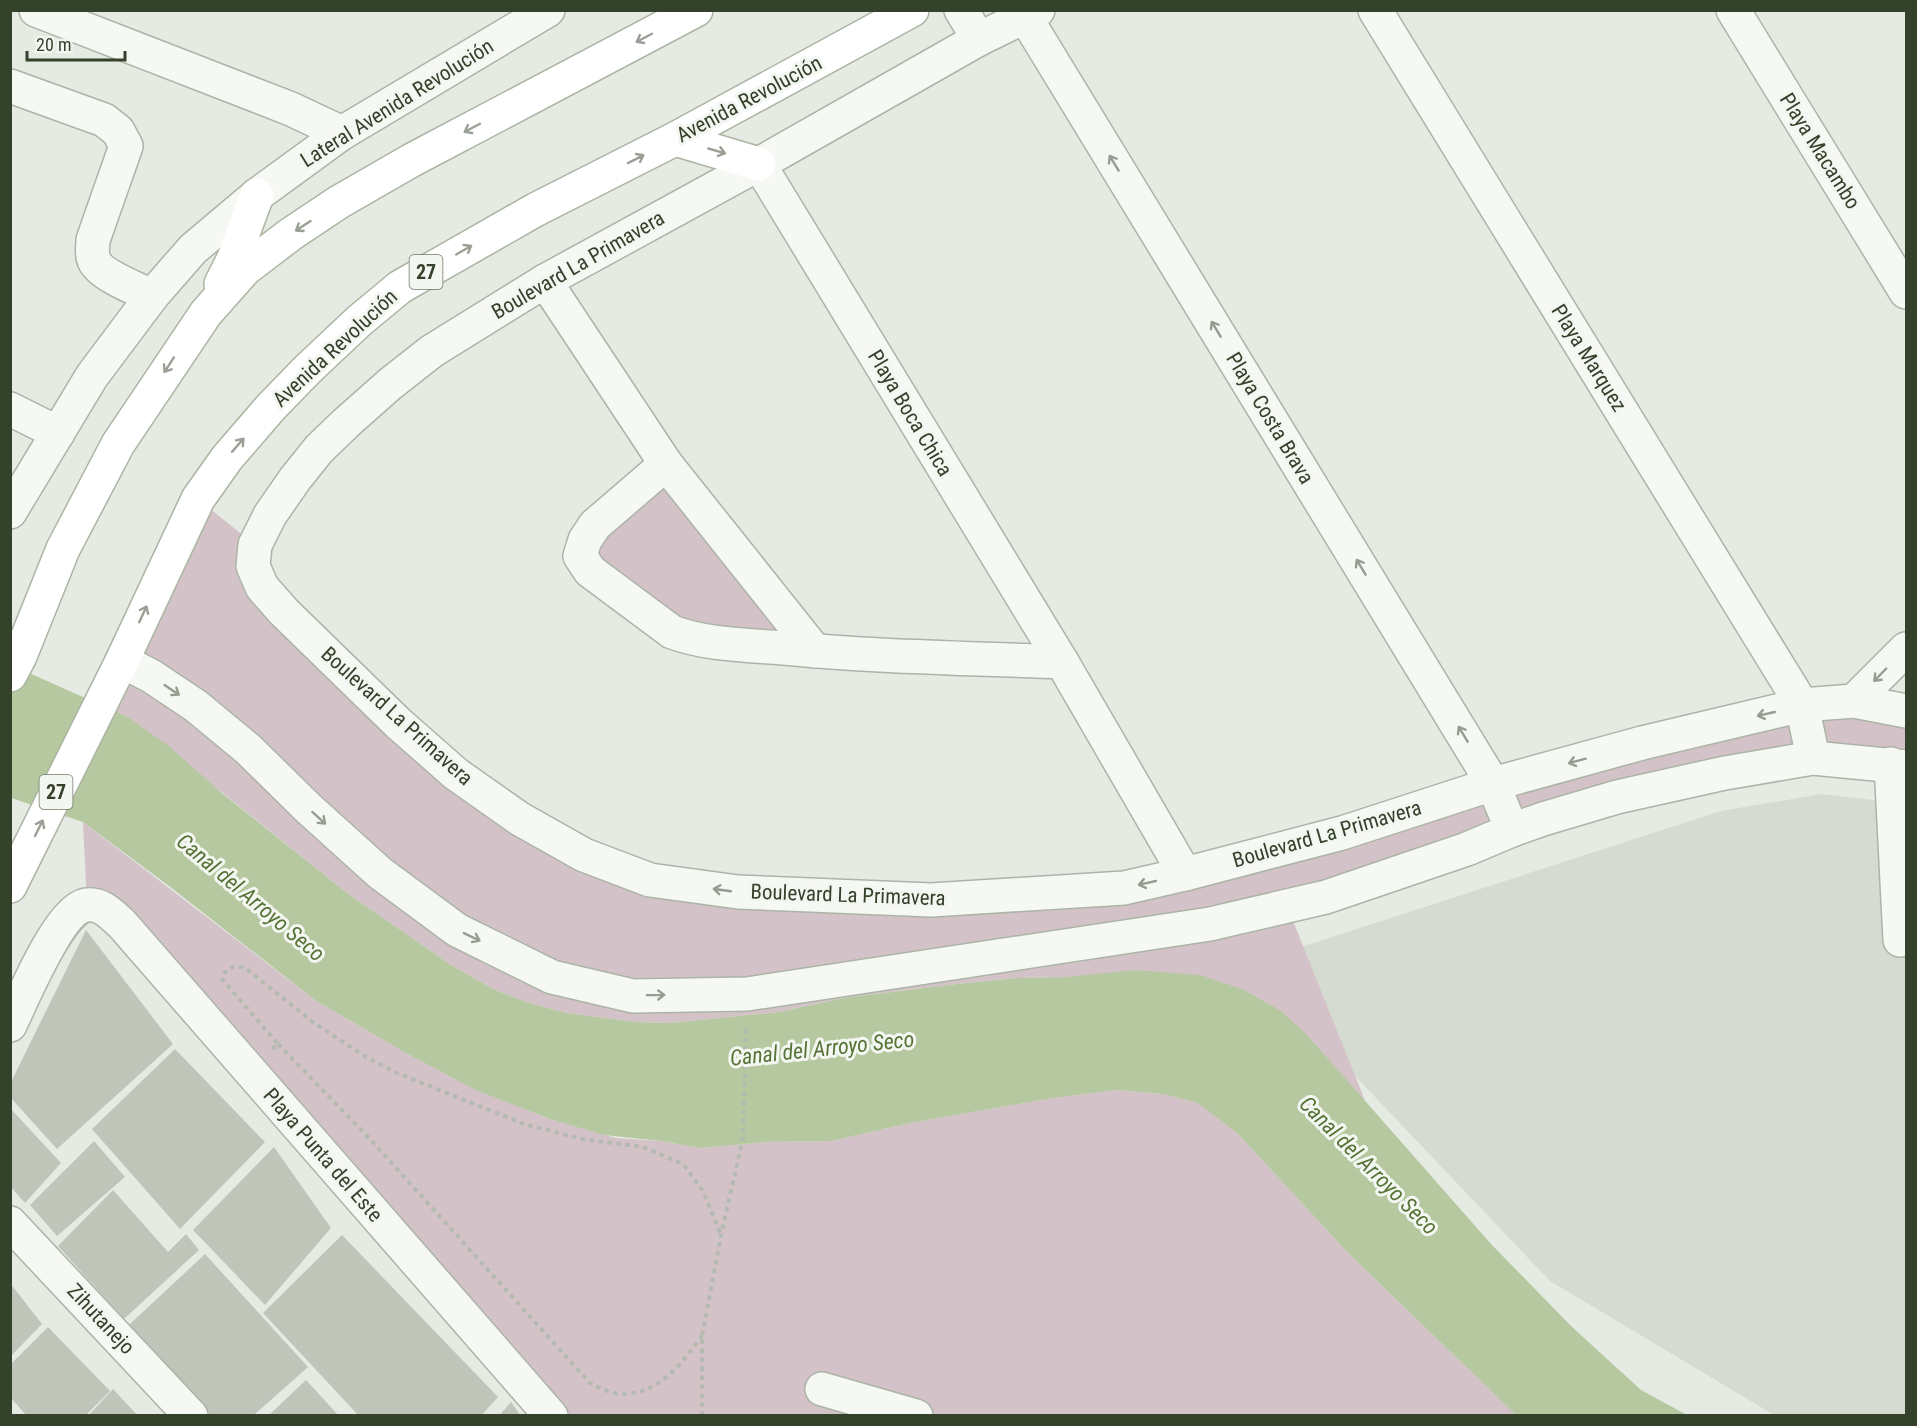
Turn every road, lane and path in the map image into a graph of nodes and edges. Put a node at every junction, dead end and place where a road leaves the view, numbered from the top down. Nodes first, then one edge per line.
1 (36, 10) edge
2 (696, 10) edge
3 (912, 10) edge
4 (961, 10) edge
5 (1375, 10) edge
6 (1733, 10) edge
7 (1028, 13) edge
8 (526, 16) edge
9 (979, 39) junction
10 (10, 86) edge
11 (342, 133) junction
12 (675, 139) junction
13 (759, 164) junction
14 (257, 195) junction
15 (545, 282) junction
16 (1906, 292) edge
17 (152, 296) junction
18 (206, 313) junction
19 (10, 410) edge
20 (58, 433) junction
21 (666, 464) junction
22 (22, 468) edge
23 (10, 512) edge
24 (1906, 650) edge
25 (815, 651) junction
26 (122, 661) junction
27 (1062, 662) junction
28 (15, 665) edge
29 (1854, 701) junction
30 (1802, 705) junction
31 (1906, 711) edge
32 (1814, 758) junction
33 (1899, 766) edge
34 (1493, 784) junction
35 (1512, 830) junction
36 (1185, 874) junction
37 (12, 884) edge
38 (1900, 940) dead end
39 (244, 967) dead end
40 (747, 993) junction
41 (10, 1025) edge
42 (278, 1044) dead end
43 (10, 1223) edge
44 (721, 1235) junction
45 (702, 1336) junction
46 (191, 1416) edge
47 (551, 1416) edge
48 (702, 1416) edge
49 (909, 1416) edge
50 (916, 1416) edge

1 - 11 street
2 -> 18 main road
3 - 12 main road, Avenida Revolución / 27
4 - 9 street
5 - 30 street, Playa Marquez
6 - 16 street, Playa Macambo
7 - 9 street, Boulevard La Primavera
34 -> 7 street, Playa Costa Brava
8 - 11 street, Lateral Avenida Revolución
9 - 13 street, Boulevard La Primavera
10 - 17 street
11 - 14 street, Lateral Avenida Revolución
12 -> 13 main road
26 -> 12 main road, Avenida Revolución / 27
13 - 15 street, Boulevard La Primavera
13 - 27 street, Playa Boca Chica
14 - 17 street, Lateral Avenida Revolución
14 - 18 main road
15 - 21 street
36 -> 15 street, Boulevard La Primavera
17 - 20 street, Lateral Avenida Revolución
18 -> 28 main road
19 - 20 street
20 - 22 street, Lateral Avenida Revolución
21 - 25 street
21 - 25 street
22 - 23 street, Lateral Avenida Revolución
24 -> 29 street
25 - 27 street
37 -> 26 main road, Avenida Revolución / 27
26 -> 40 street
27 - 36 street, Playa Boca Chica
29 - 30 street, Boulevard La Primavera
29 - 31 street, Boulevard La Primavera
30 - 32 street, Playa Marquez
30 -> 34 street, Boulevard La Primavera
32 - 33 street
32 - 35 street
33 - 38 street
34 - 35 street, Playa Costa Brava
34 - 36 street, Boulevard La Primavera
35 - 40 street
39 - 44 path
40 - 44 path
41 - 47 street, Playa Punta del Este
42 - 45 path
43 - 46 street, Zihutanejo
44 - 45 path
45 - 48 path
49 - 50 street

